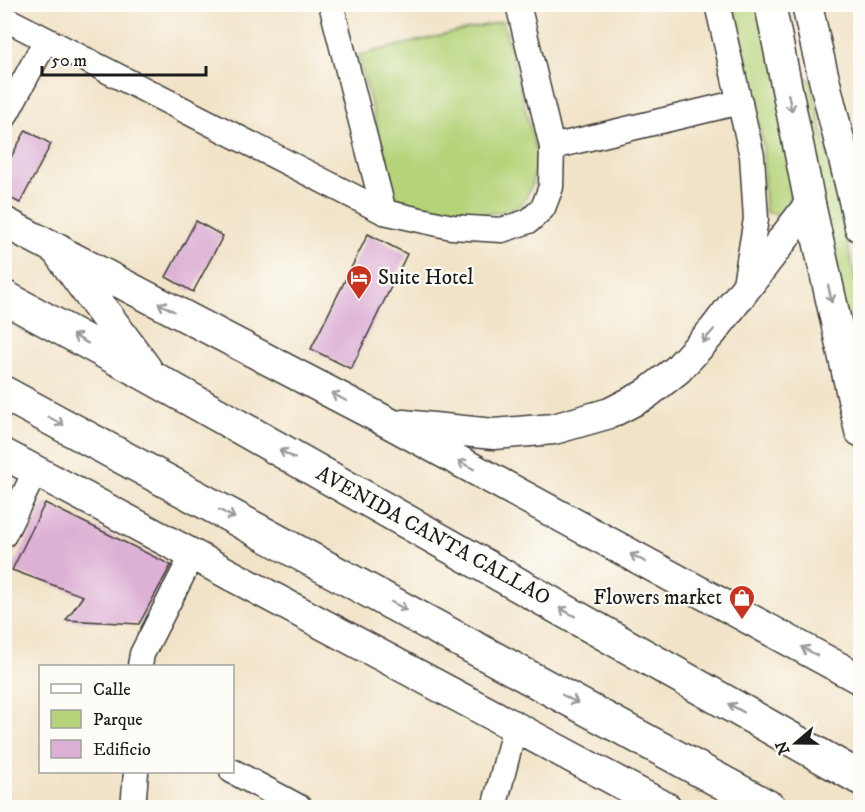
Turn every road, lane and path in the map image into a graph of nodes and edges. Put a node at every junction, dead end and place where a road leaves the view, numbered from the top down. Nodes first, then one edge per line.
1 (331, 4) edge
2 (518, 4) edge
3 (717, 4) edge
4 (770, 4) edge
5 (807, 4) edge
6 (4, 18) edge
7 (46, 40) junction
8 (819, 63) junction
9 (784, 72) junction
10 (740, 102) junction
11 (4, 118) edge
12 (552, 147) junction
13 (855, 181) edge
14 (810, 204) junction
15 (384, 212) junction
16 (4, 222) edge
17 (861, 227) edge
18 (58, 250) junction
19 (744, 290) junction
20 (4, 297) edge
21 (151, 377) junction
22 (4, 393) edge
23 (391, 424) junction
24 (861, 432) edge
25 (4, 454) edge
26 (36, 470) junction
27 (4, 535) edge
28 (192, 556) junction
29 (140, 665) edge
30 (861, 679) edge
31 (515, 726) junction
32 (234, 772) edge
33 (861, 778) edge
34 (662, 806) edge
35 (301, 807) edge
36 (494, 807) edge
37 (770, 807) edge

1 - 15 street
2 - 12 street
3 - 10 street
4 - 9 main road
5 - 8 main road
6 - 7 street
7 - 11 street
7 - 15 street
8 - 9 main road
8 - 13 main road
9 -> 14 main road
10 - 12 street
10 - 19 street
12 - 15 street
13 - 17 main road
14 - 19 main road
14 -> 24 main road
16 - 18 main road
18 - 21 highway
23 -> 18 main road
19 -> 23 main road
21 -> 20 highway, AVENIDA CANTA CALLAO
33 -> 21 highway, AVENIDA CANTA CALLAO
22 -> 37 highway
30 -> 23 main road
25 - 26 main road
26 - 27 street
26 - 28 main road
28 - 29 street
28 - 31 main road
31 - 34 main road
31 - 36 street
32 - 35 street

